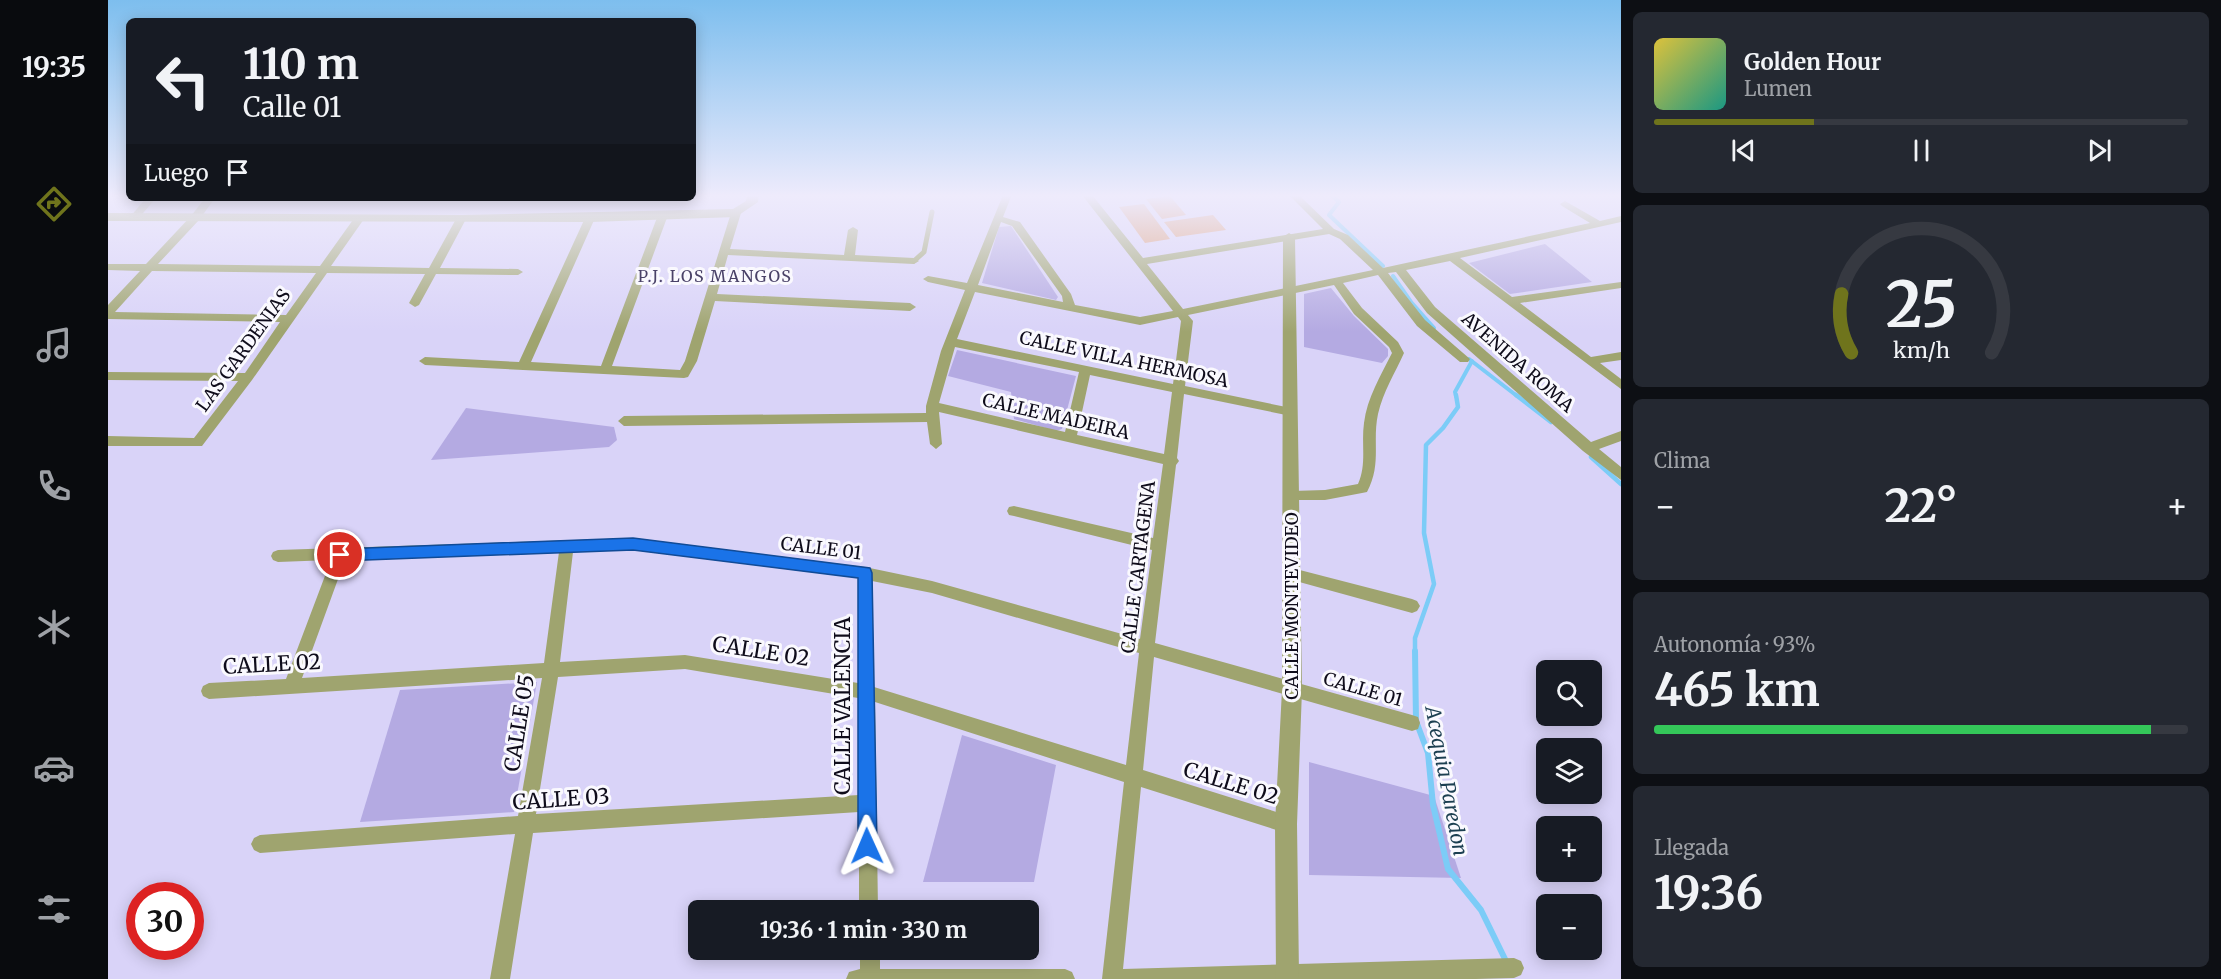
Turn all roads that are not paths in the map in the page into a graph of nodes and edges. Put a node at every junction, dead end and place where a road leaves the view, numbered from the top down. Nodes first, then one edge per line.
1 (174, 241) edge
2 (344, 241) edge
3 (450, 241) edge
4 (580, 241) edge
5 (653, 241) edge
6 (727, 241) edge
7 (851, 241) edge
8 (926, 241) edge
9 (990, 241) edge
10 (1029, 241) edge
11 (1122, 241) edge
12 (1267, 241) edge
13 (1289, 241) edge
14 (1348, 241) edge
15 (1525, 241) edge
16 (724, 252) junction
17 (1452, 257) junction
18 (849, 258) junction
19 (914, 261) joint
20 (1139, 262) junction
21 (108, 267) edge
22 (148, 268) junction
23 (325, 268) junction
24 (1399, 268) junction
25 (433, 272) junction
26 (518, 272) dead end
27 (1380, 272) junction
28 (927, 279) dead end
29 (1336, 280) junction
30 (1621, 285) edge
31 (972, 288) junction
32 (1289, 291) junction
33 (711, 297) junction
34 (1511, 301) junction
35 (415, 303) dead end
36 (910, 307) dead end
37 (1070, 307) junction
38 (1182, 313) junction
39 (108, 314) edge
40 (290, 318) junction
41 (951, 342) junction
42 (1621, 356) edge
43 (1464, 359) dead end
44 (425, 361) dead end
45 (1588, 362) junction
46 (523, 366) junction
47 (605, 370) junction
48 (1085, 370) junction
49 (108, 376) edge
50 (248, 377) junction
51 (1621, 385) edge
52 (1180, 389) junction
53 (932, 411) junction
54 (1291, 412) junction
55 (624, 422) dead end
56 (1621, 436) edge
57 (1070, 439) junction
58 (108, 441) edge
59 (936, 444) dead end
60 (1588, 448) junction
61 (1172, 462) junction
62 (1621, 475) edge
63 (1292, 496) junction
64 (1014, 511) dead end
65 (567, 545) junction
66 (1161, 546) junction
67 (340, 555) junction
68 (278, 556) dead end
69 (865, 573) junction
70 (1292, 574) junction
71 (1412, 606) dead end
72 (1147, 649) junction
73 (551, 670) junction
74 (291, 686) junction
75 (1292, 690) junction
76 (209, 691) dead end
77 (866, 692) junction
78 (1412, 723) dead end
79 (1132, 776) junction
80 (866, 803) junction
81 (526, 824) junction
82 (1286, 824) junction
83 (260, 844) dead end
84 (869, 900) edge
85 (868, 960) edge
86 (1514, 968) dead end
87 (1288, 977) edge
88 (500, 979) edge
89 (863, 979) edge
90 (1065, 979) edge
91 (1112, 979) edge
92 (1121, 979) edge

1 - 22 street
2 - 23 street, LAS GARDENIAS
3 - 25 street
4 - 46 street
5 - 47 street
6 - 16 street
7 - 18 street
8 - 19 lane
9 - 31 street
10 - 37 street
11 - 20 street
12 - 20 street
13 - 32 street, CALLE MONTEVIDEO
14 - 27 street
15 - 17 street
16 - 18 street
16 - 33 street
17 - 24 street
17 - 34 street
18 - 19 street
20 - 38 street
21 - 22 street
22 - 23 street
22 - 39 street
23 - 25 street
23 - 40 street, LAS GARDENIAS
24 - 27 street
24 - 60 street, AVENIDA ROMA
25 - 26 street
25 - 35 street
27 - 29 street
27 - 43 street
28 - 31 street
29 - 32 street
29 - 63 street
30 - 34 street
31 - 37 street
31 - 41 street
32 - 38 street
32 - 54 street, CALLE MONTEVIDEO
33 - 36 street
33 - 47 street
34 - 45 street
37 - 38 street
38 - 52 street, CALLE CARTAGENA
39 - 40 street
40 - 50 street, LAS GARDENIAS
41 - 48 street, CALLE VILLA HERMOSA
41 - 53 street
42 - 45 street
44 - 46 street
45 - 51 street
46 - 47 street
48 - 52 street, CALLE VILLA HERMOSA
48 - 57 street
49 - 50 street
50 - 58 street, LAS GARDENIAS
52 - 54 street, CALLE VILLA HERMOSA
52 - 61 street, CALLE CARTAGENA
53 - 55 street, CALLE MADEIRA
53 - 57 street, CALLE MADEIRA
53 - 59 street
54 - 63 street, CALLE MONTEVIDEO
56 - 60 street
57 - 61 street, CALLE MADEIRA
60 - 62 street, AVENIDA ROMA
61 - 66 street, CALLE CARTAGENA
63 - 70 street, CALLE MONTEVIDEO
64 - 66 street
65 - 67 street, CALLE 01
65 - 69 street, CALLE 01
65 - 73 street, CALLE 05
66 - 72 street, CALLE CARTAGENA
67 - 68 street, CALLE 01
67 - 74 street
69 - 72 street, CALLE 01
69 - 77 street, CALLE VALENCIA
70 - 71 street
70 - 75 street, CALLE MONTEVIDEO
72 - 75 street, CALLE 01
72 - 79 street, CALLE CARTAGENA
73 - 74 street, CALLE 02
73 - 77 street, CALLE 02
73 - 81 street, CALLE 05
74 - 76 street, CALLE 02
75 - 78 street, CALLE 01
75 - 82 street, CALLE MONTEVIDEO
77 - 79 street, CALLE 02
77 - 80 street, CALLE VALENCIA
79 - 82 street, CALLE 02
79 - 91 street, CALLE CARTAGENA
80 - 81 street, CALLE 03
80 - 84 street, CALLE VALENCIA
81 - 83 street, CALLE 03
81 - 88 street, CALLE 05
82 - 87 street, CALLE MONTEVIDEO
85 - 89 street
86 - 87 street
87 - 92 street
89 - 90 street

